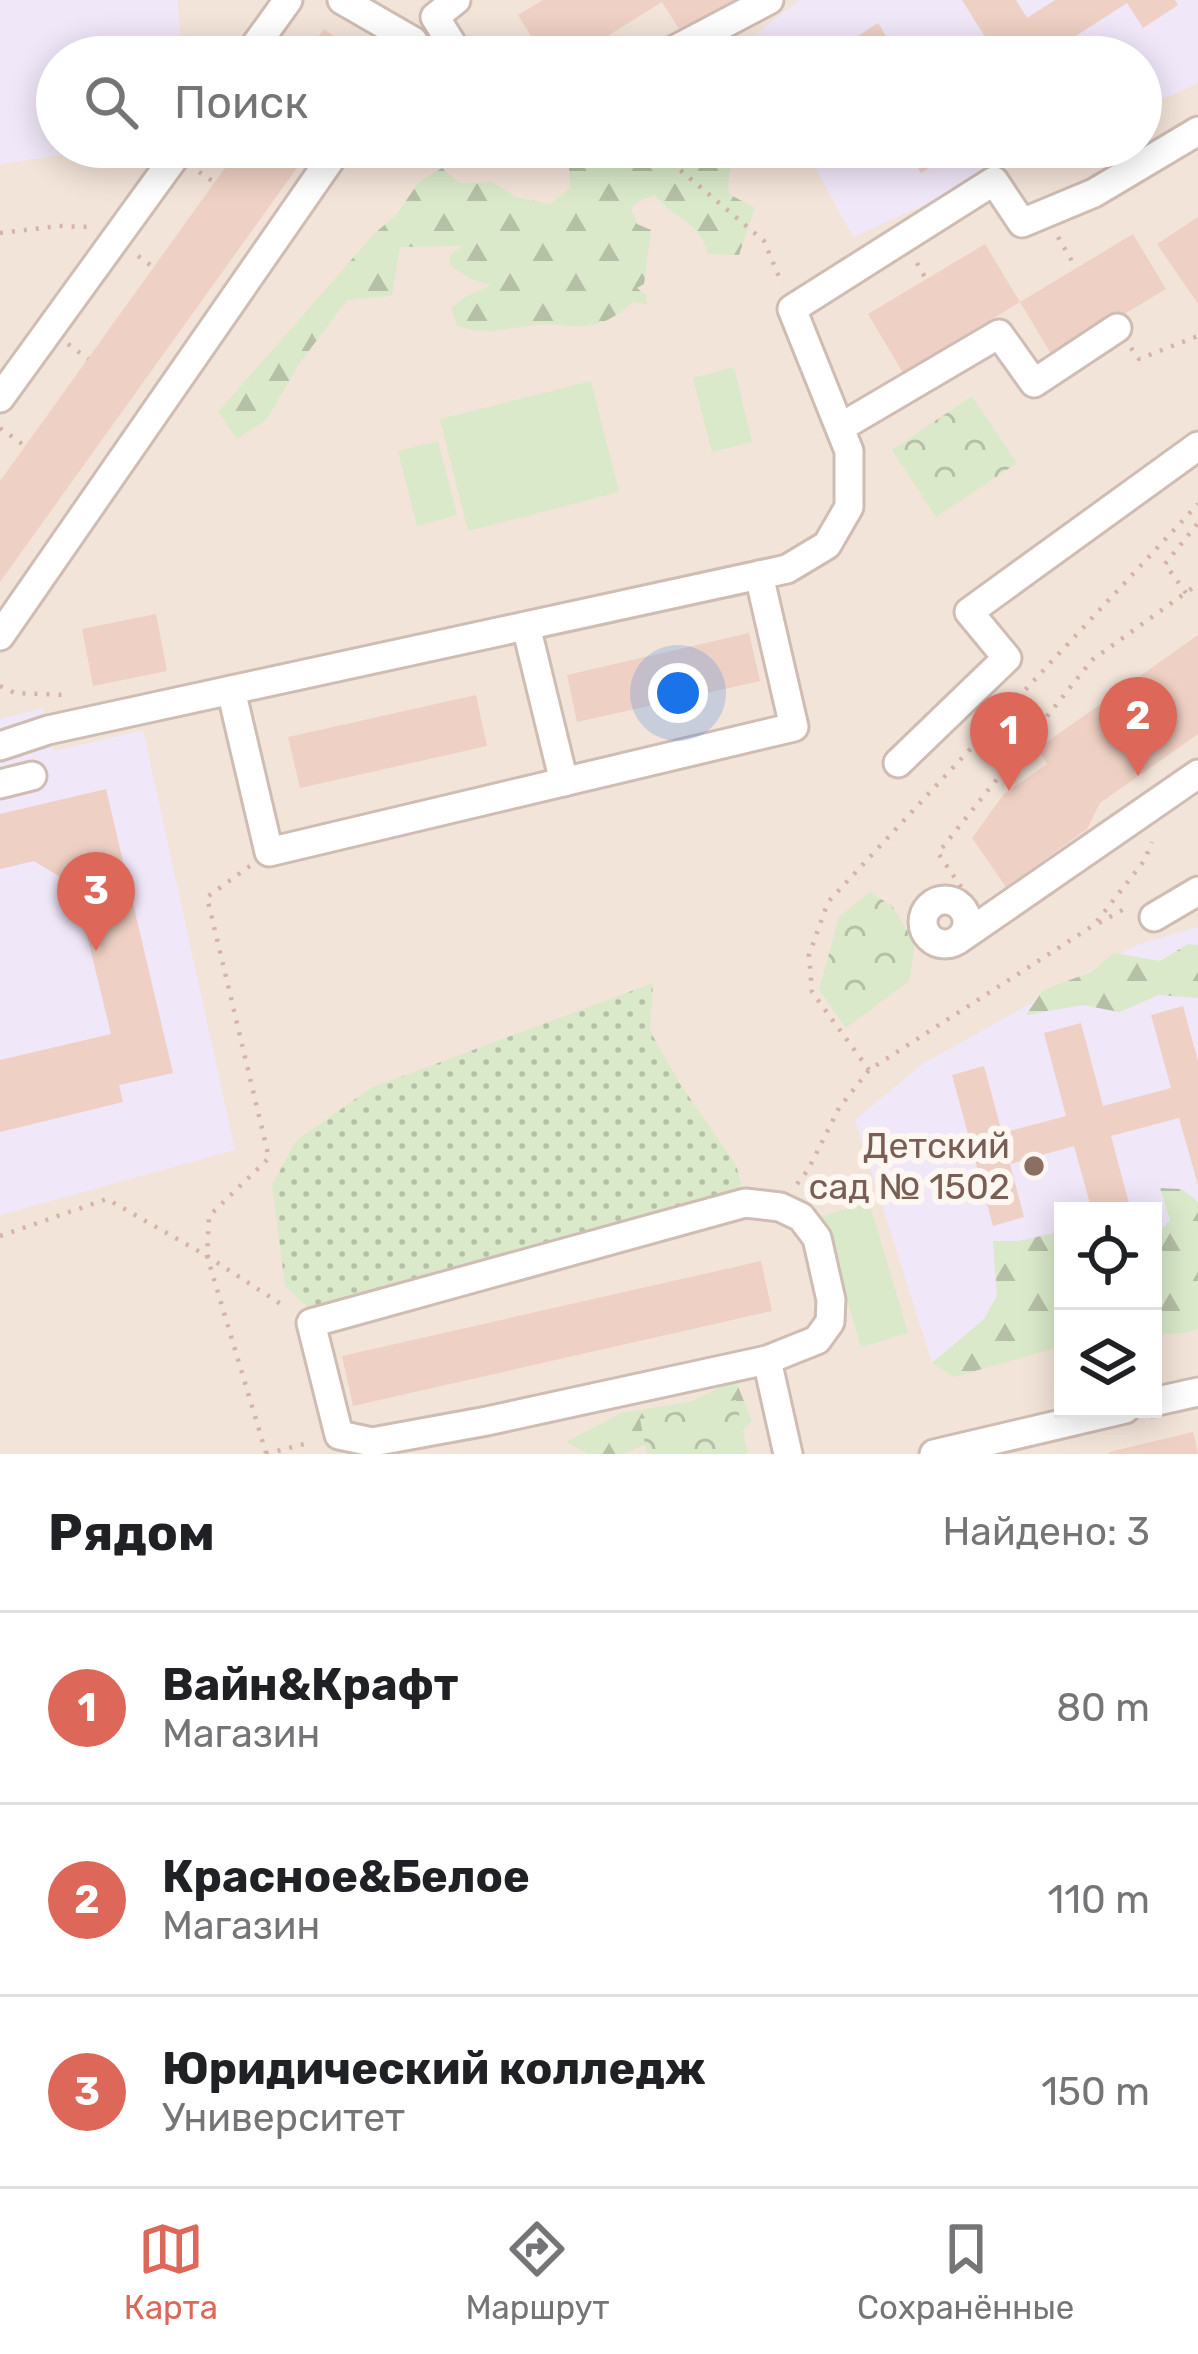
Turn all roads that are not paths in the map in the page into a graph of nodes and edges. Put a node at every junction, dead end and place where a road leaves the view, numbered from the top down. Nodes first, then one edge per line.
1 (288, 0) edge
2 (342, 0) edge
3 (769, 0) edge
4 (440, 6) edge
5 (262, 36) edge
6 (390, 36) edge
7 (417, 36) edge
8 (452, 36) edge
9 (701, 36) edge
10 (1198, 131) edge
11 (1162, 152) edge
12 (167, 168) edge
13 (324, 168) edge
14 (1136, 168) edge
15 (1117, 328) dead end
16 (0, 398) edge
17 (841, 427) junction
18 (1198, 446) edge
19 (759, 575) junction
20 (526, 626) junction
21 (0, 636) edge
22 (231, 690) junction
23 (0, 746) edge
24 (898, 763) dead end
25 (1198, 774) edge
26 (32, 776) dead end
27 (564, 782) junction
28 (0, 784) edge
29 (1198, 891) edge
30 (1154, 917) dead end
31 (958, 940) dead end
32 (766, 1360) junction
33 (1198, 1392) edge
34 (1162, 1400) edge
35 (1087, 1418) edge
36 (788, 1454) edge
37 (934, 1454) edge

1 - 5 lane
2 - 6 lane
3 - 9 lane
4 - 7 lane
4 - 8 lane
10 - 11 lane
12 - 16 lane
13 - 21 lane
14 - 17 lane
15 - 17 lane
17 - 19 lane
18 - 24 lane
19 - 20 lane
19 - 27 lane
20 - 22 lane
20 - 27 lane
22 - 23 lane
22 - 27 lane
25 - 31 lane
26 - 28 lane
29 - 30 lane
32 - 32 lane
32 - 36 lane
33 - 34 lane
35 - 37 lane

